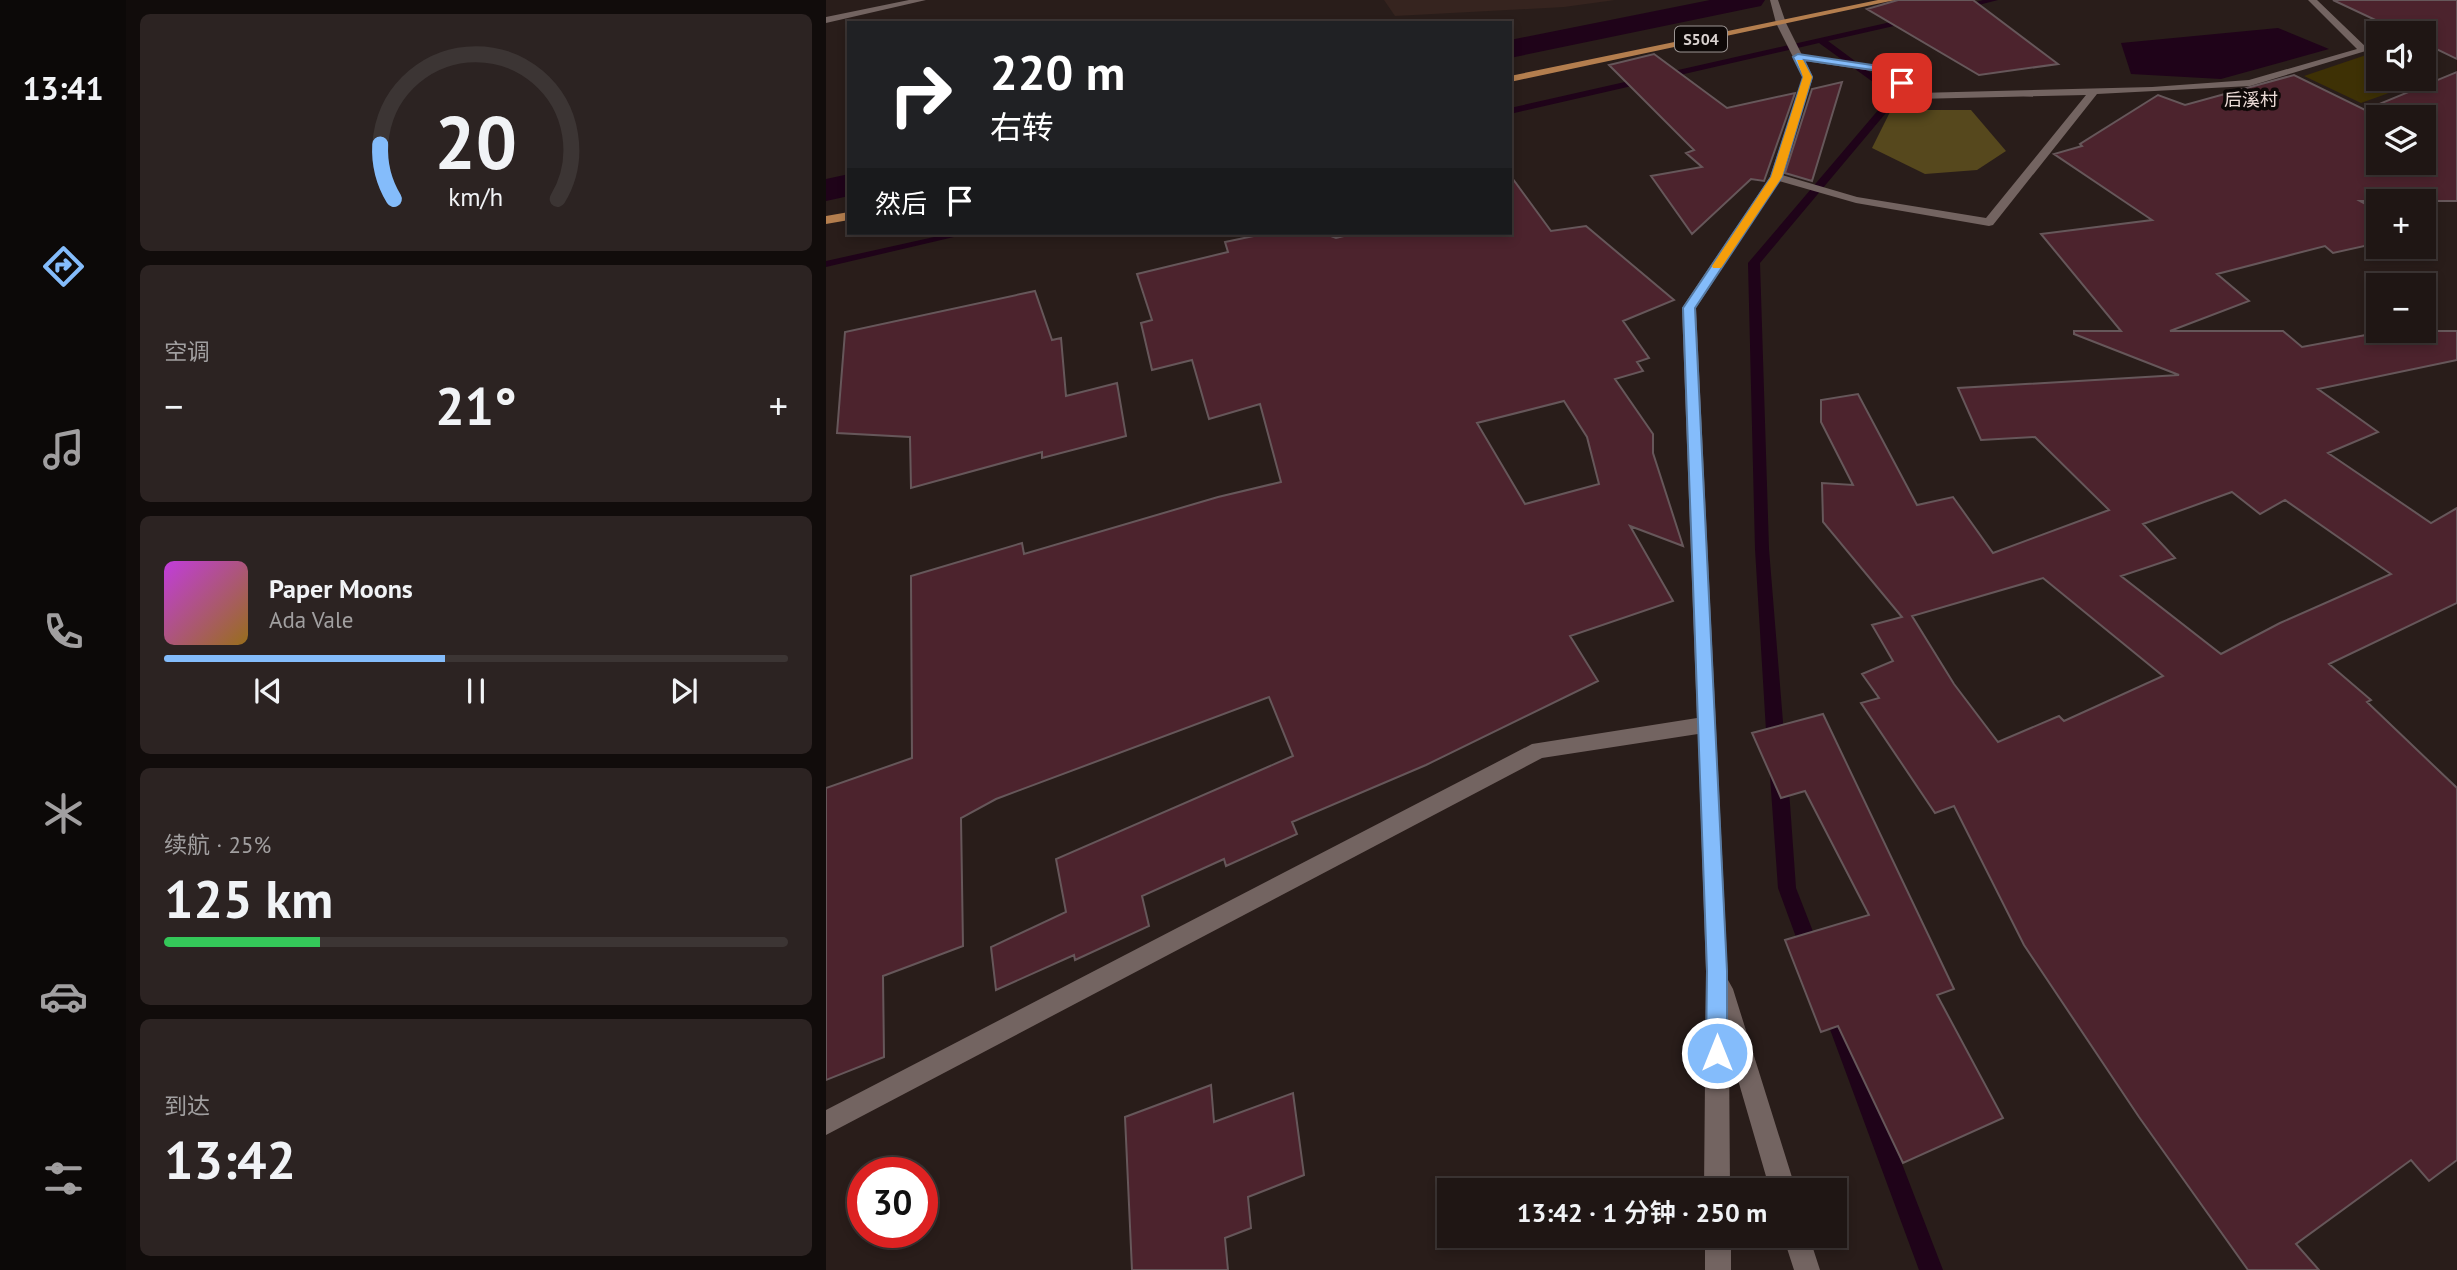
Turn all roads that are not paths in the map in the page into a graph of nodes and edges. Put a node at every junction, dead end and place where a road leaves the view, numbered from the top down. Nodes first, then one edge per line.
1 (922, 0) edge
2 (1774, 0) edge
3 (1891, 0) edge
4 (2312, 0) edge
5 (826, 20) edge
6 (1781, 22) junction
7 (1795, 51) junction
8 (1512, 79) edge
9 (2094, 91) junction
10 (1776, 177) junction
11 (847, 216) edge
12 (826, 220) edge
13 (1706, 725) junction
14 (1717, 971) junction
15 (826, 1123) edge
16 (1717, 1178) edge
17 (1779, 1178) edge
18 (1718, 1248) edge
19 (1800, 1248) edge
20 (1718, 1270) edge
21 (1807, 1270) edge

1 - 5 street
2 - 6 street
3 - 6 main road, S504
4 - 9 street
6 - 7 street
6 - 8 main road, S504
7 - 9 street
7 - 10 street
9 - 10 street
10 - 13 street
11 - 12 main road
13 - 14 street
13 - 15 street
14 - 16 street
14 - 17 street
18 - 20 street
19 - 21 street

